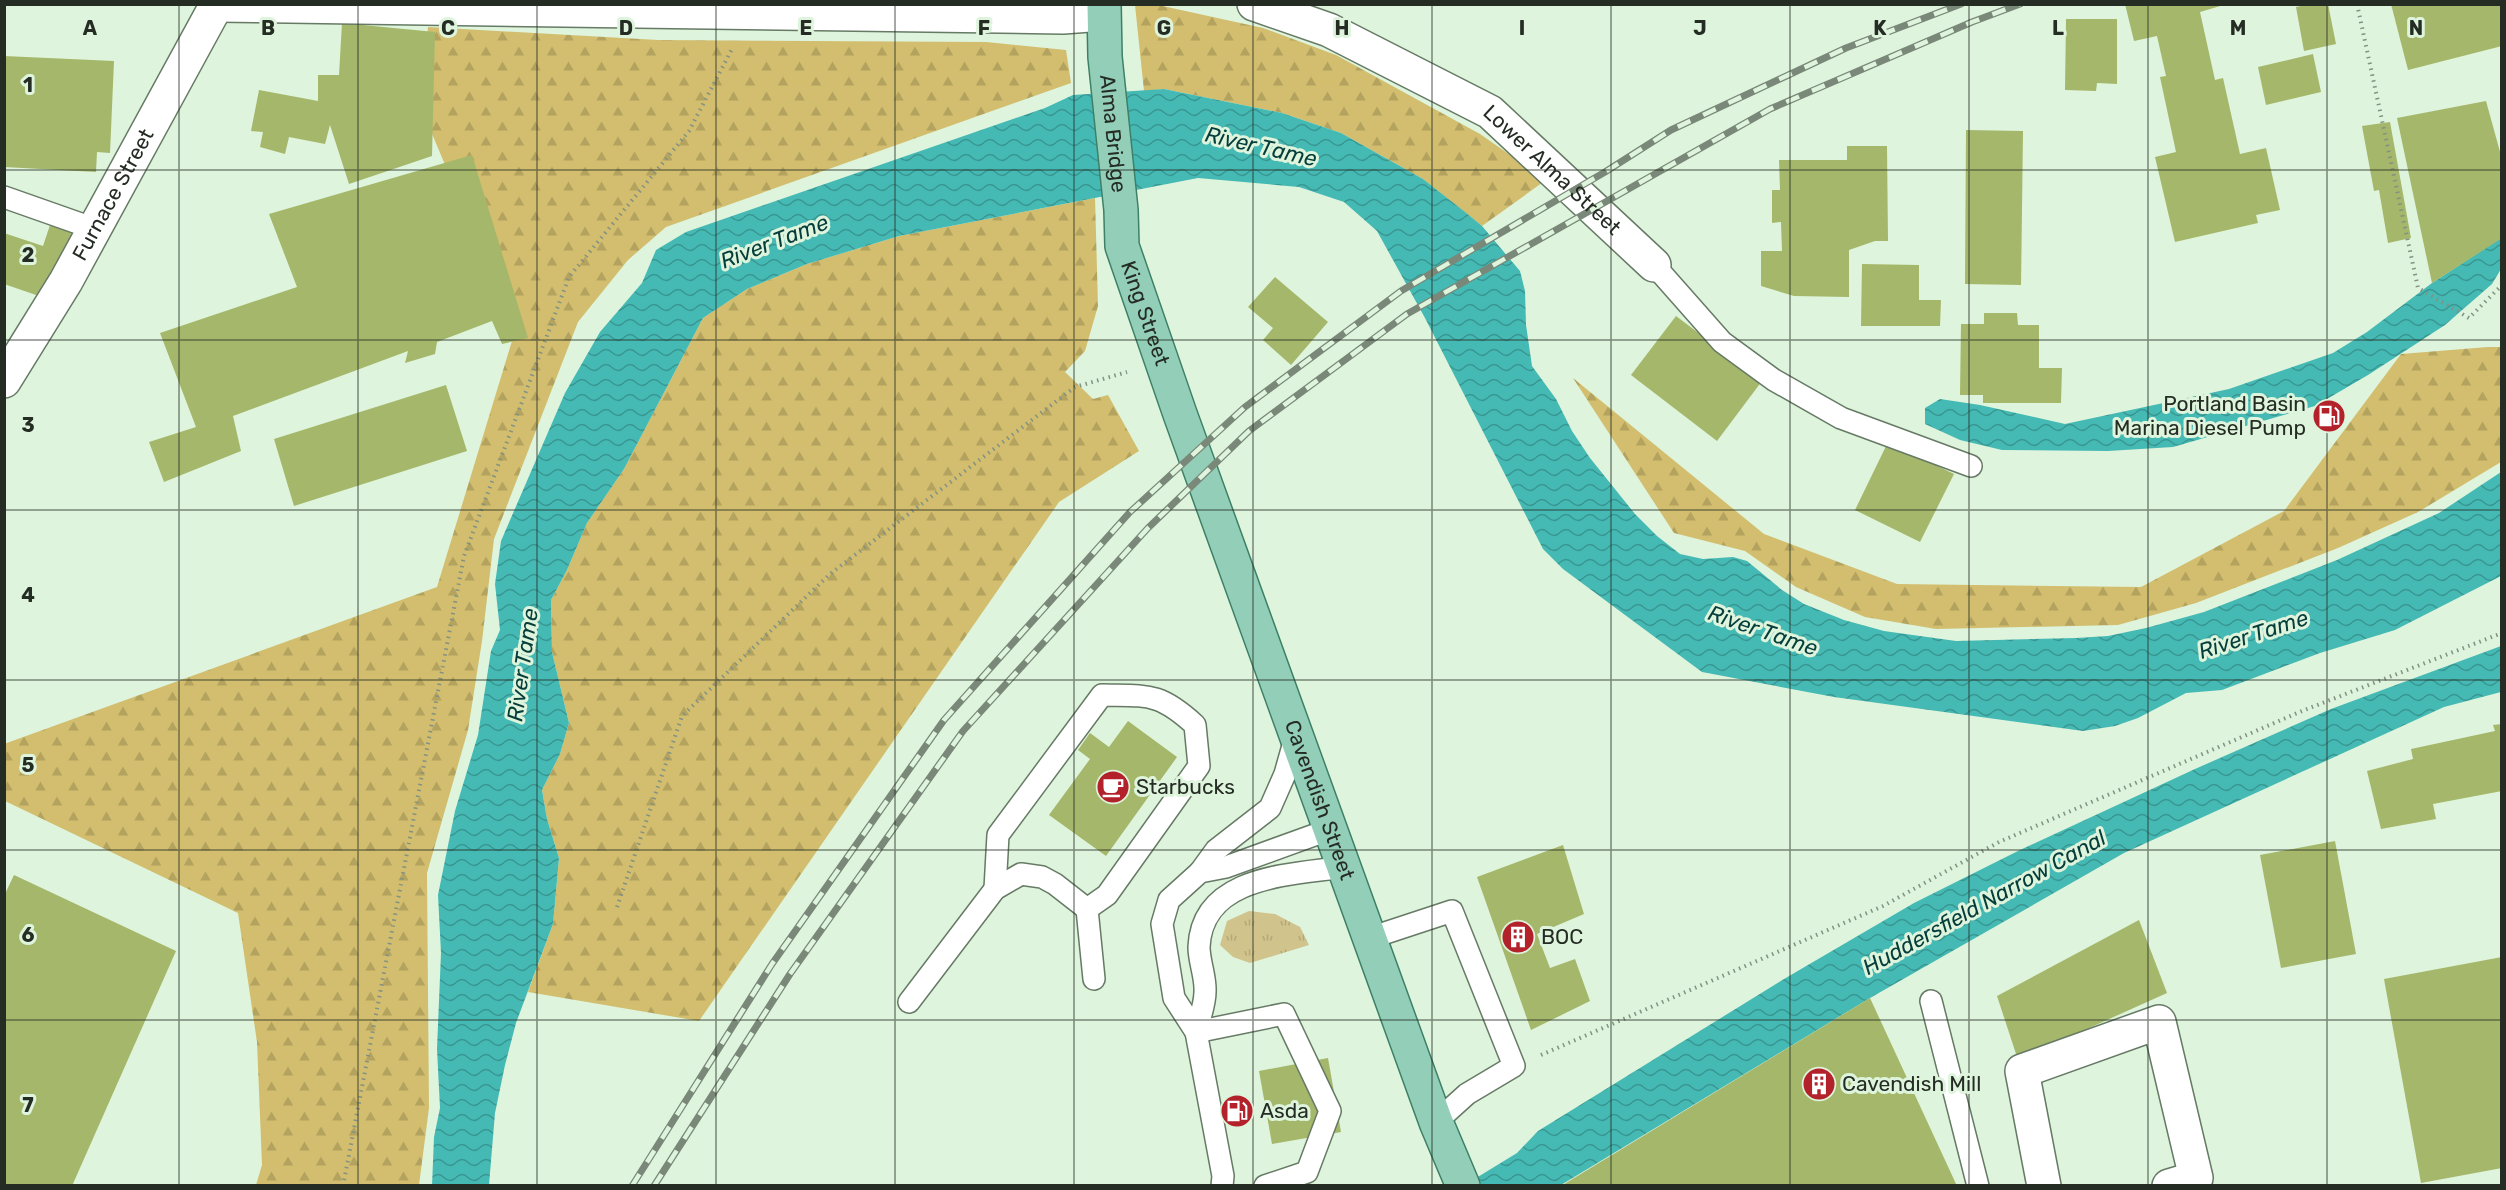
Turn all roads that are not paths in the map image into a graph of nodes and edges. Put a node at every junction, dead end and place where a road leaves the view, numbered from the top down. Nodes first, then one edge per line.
1 (1254, 4) edge
2 (217, 5) edge
3 (1104, 9) edge
4 (4, 197) edge
5 (1121, 210) joint
6 (95, 229) junction
7 (1654, 266) joint
8 (4, 381) edge
9 (1180, 414) joint
10 (1971, 466) dead end
11 (1296, 735) junction
12 (1331, 829) junction
13 (1344, 867) junction
14 (1200, 872) junction
15 (995, 890) junction
16 (1088, 909) junction
17 (1370, 938) junction
18 (1094, 979) dead end
19 (1931, 1001) dead end
20 (909, 1002) dead end
21 (1196, 1032) junction
22 (1436, 1122) junction
23 (1222, 1185) edge
24 (1265, 1185) edge
25 (1463, 1185) edge
26 (1978, 1185) edge
27 (2044, 1185) edge
28 (2169, 1185) edge

1 - 7 street, Lower Alma Street
2 - 3 street
2 - 6 street, Furnace Street
3 - 5 main road, Alma Bridge
4 - 6 lane
5 - 9 main road, King Street
6 - 8 street, Furnace Street
7 - 10 lane
9 - 11 main road, Cavendish Street
11 - 12 main road, Cavendish Street
11 - 14 lane
12 - 13 main road, Cavendish Street
12 - 14 lane
13 - 17 main road, Cavendish Street
13 - 21 lane
14 - 21 lane
15 - 16 lane
15 - 16 lane
15 - 20 lane
16 - 18 lane
17 - 22 main road, Cavendish Street
17 - 22 lane
19 - 26 lane
21 - 23 lane
21 - 24 lane
22 - 25 main road, Cavendish Street
27 - 28 street

